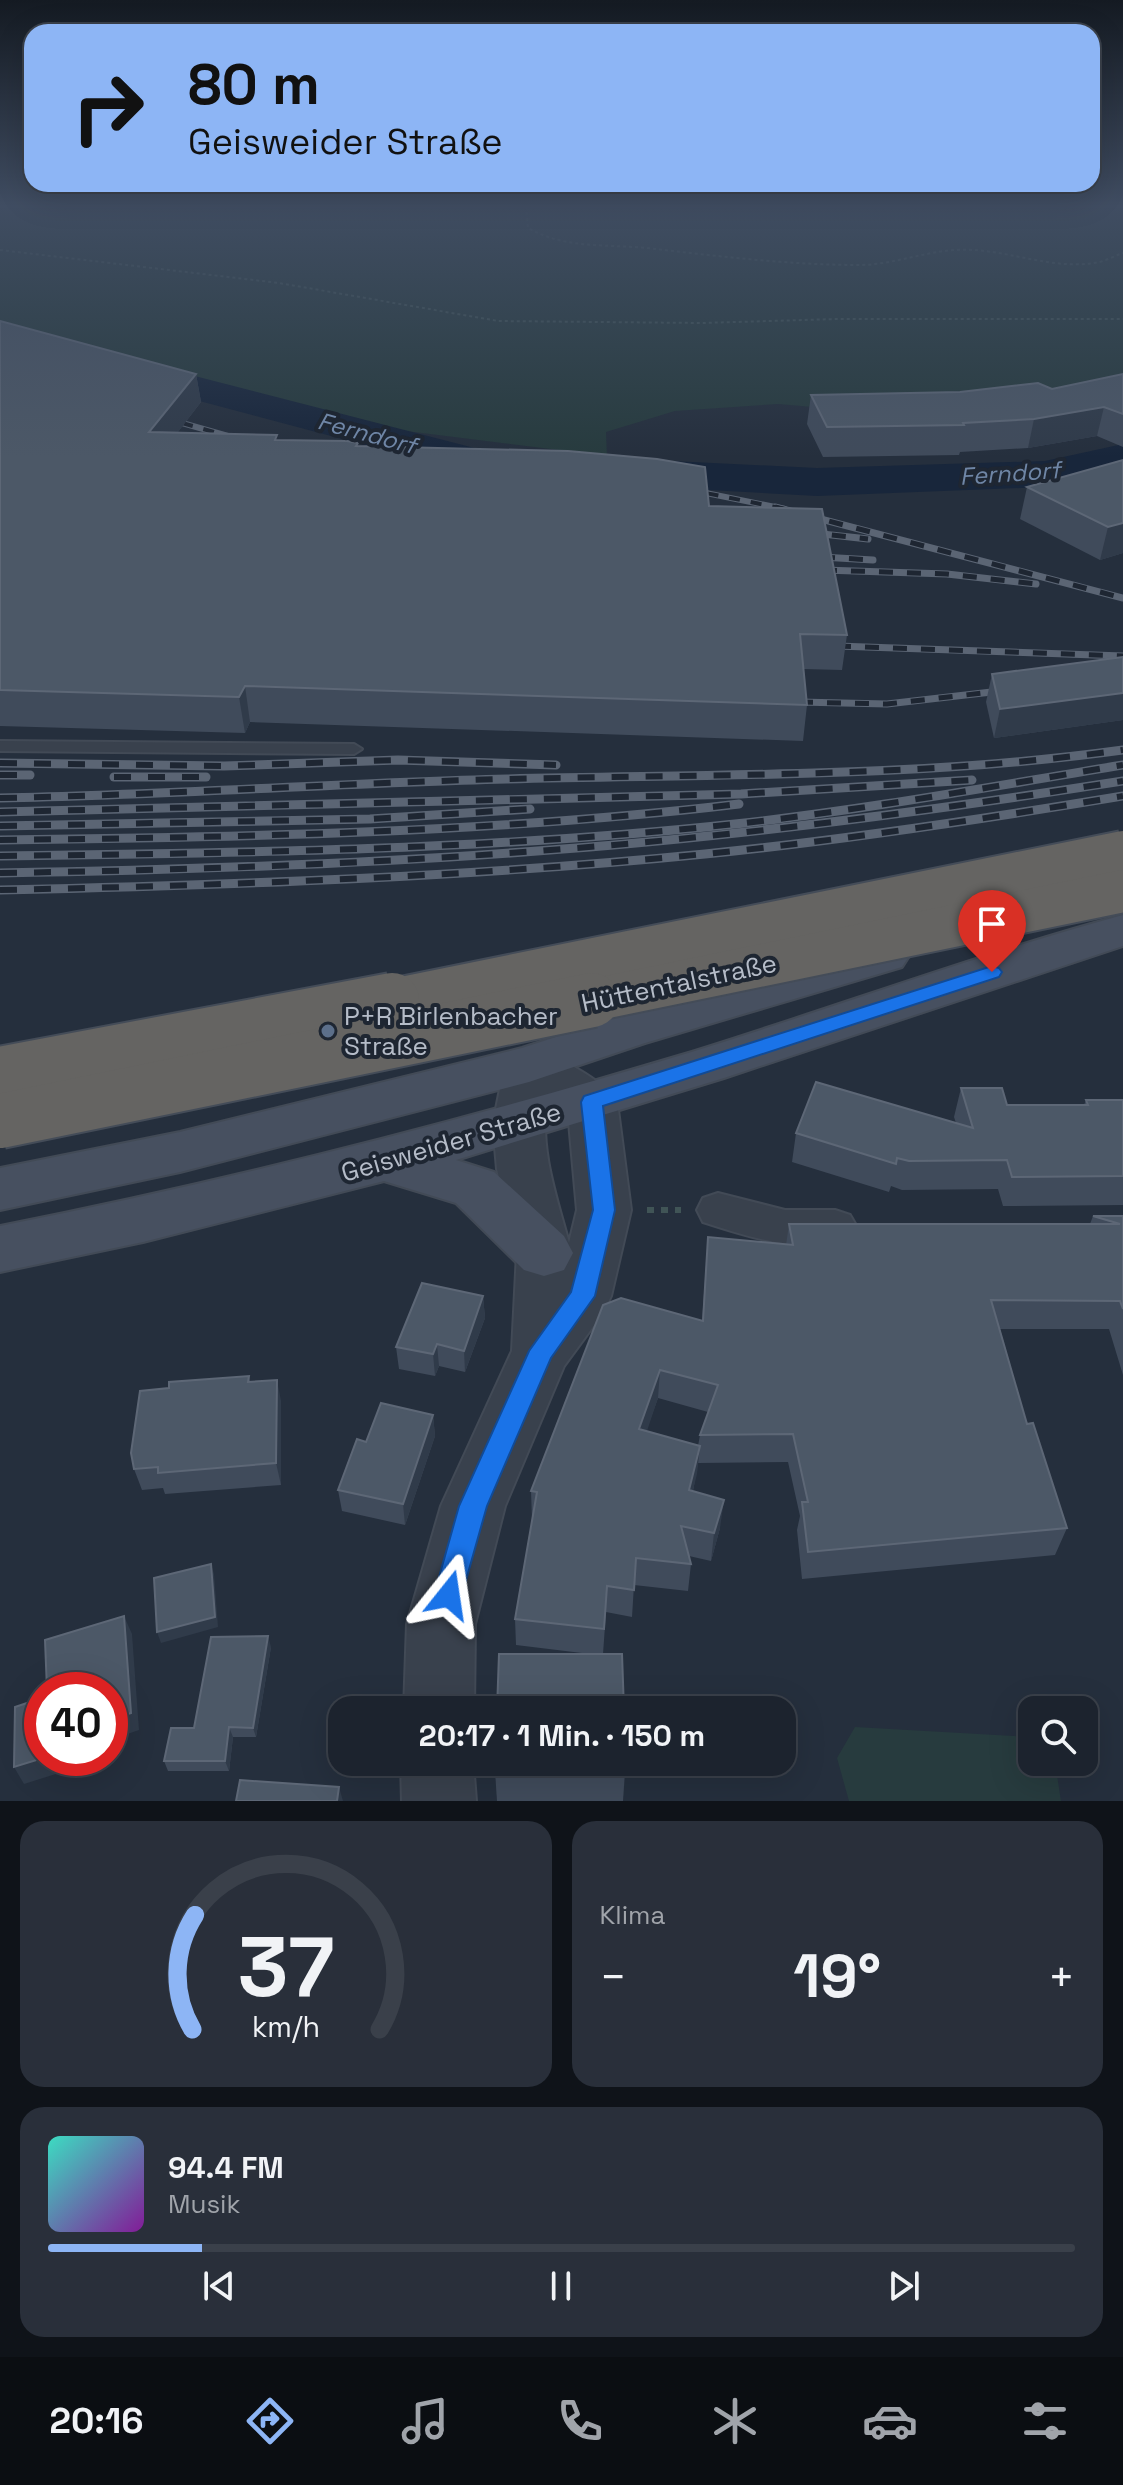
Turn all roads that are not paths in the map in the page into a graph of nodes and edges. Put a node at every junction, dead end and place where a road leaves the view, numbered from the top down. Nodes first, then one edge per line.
1 (0, 746) edge
2 (354, 749) dead end
3 (1123, 852) edge
4 (1123, 890) edge
5 (1123, 930) edge
6 (529, 1064) junction
7 (0, 1074) edge
8 (592, 1102) junction
9 (0, 1121) edge
10 (518, 1124) junction
11 (386, 1161) junction
12 (0, 1189) edge
13 (718, 1210) road end
14 (877, 1226) edge
15 (0, 1249) edge
16 (544, 1253) junction
17 (541, 1351) junction
18 (439, 1696) edge
19 (438, 1776) edge
20 (439, 1801) edge

1 - 2 lane
3 - 7 highway, Hüttentalstraße, bridge
4 - 6 main road, Geisweider Straße
4 - 9 highway, Hüttentalstraße, bridge
5 - 8 main road, Geisweider Straße
6 - 8 street
6 - 10 street
6 - 12 main road, Geisweider Straße
8 - 10 main road, Geisweider Straße
8 - 17 street
10 - 11 main road, Geisweider Straße
10 - 16 street
11 - 15 main road, Geisweider Straße
11 - 16 main road
13 - 14 street
16 - 17 street
17 - 18 street
19 - 20 street

